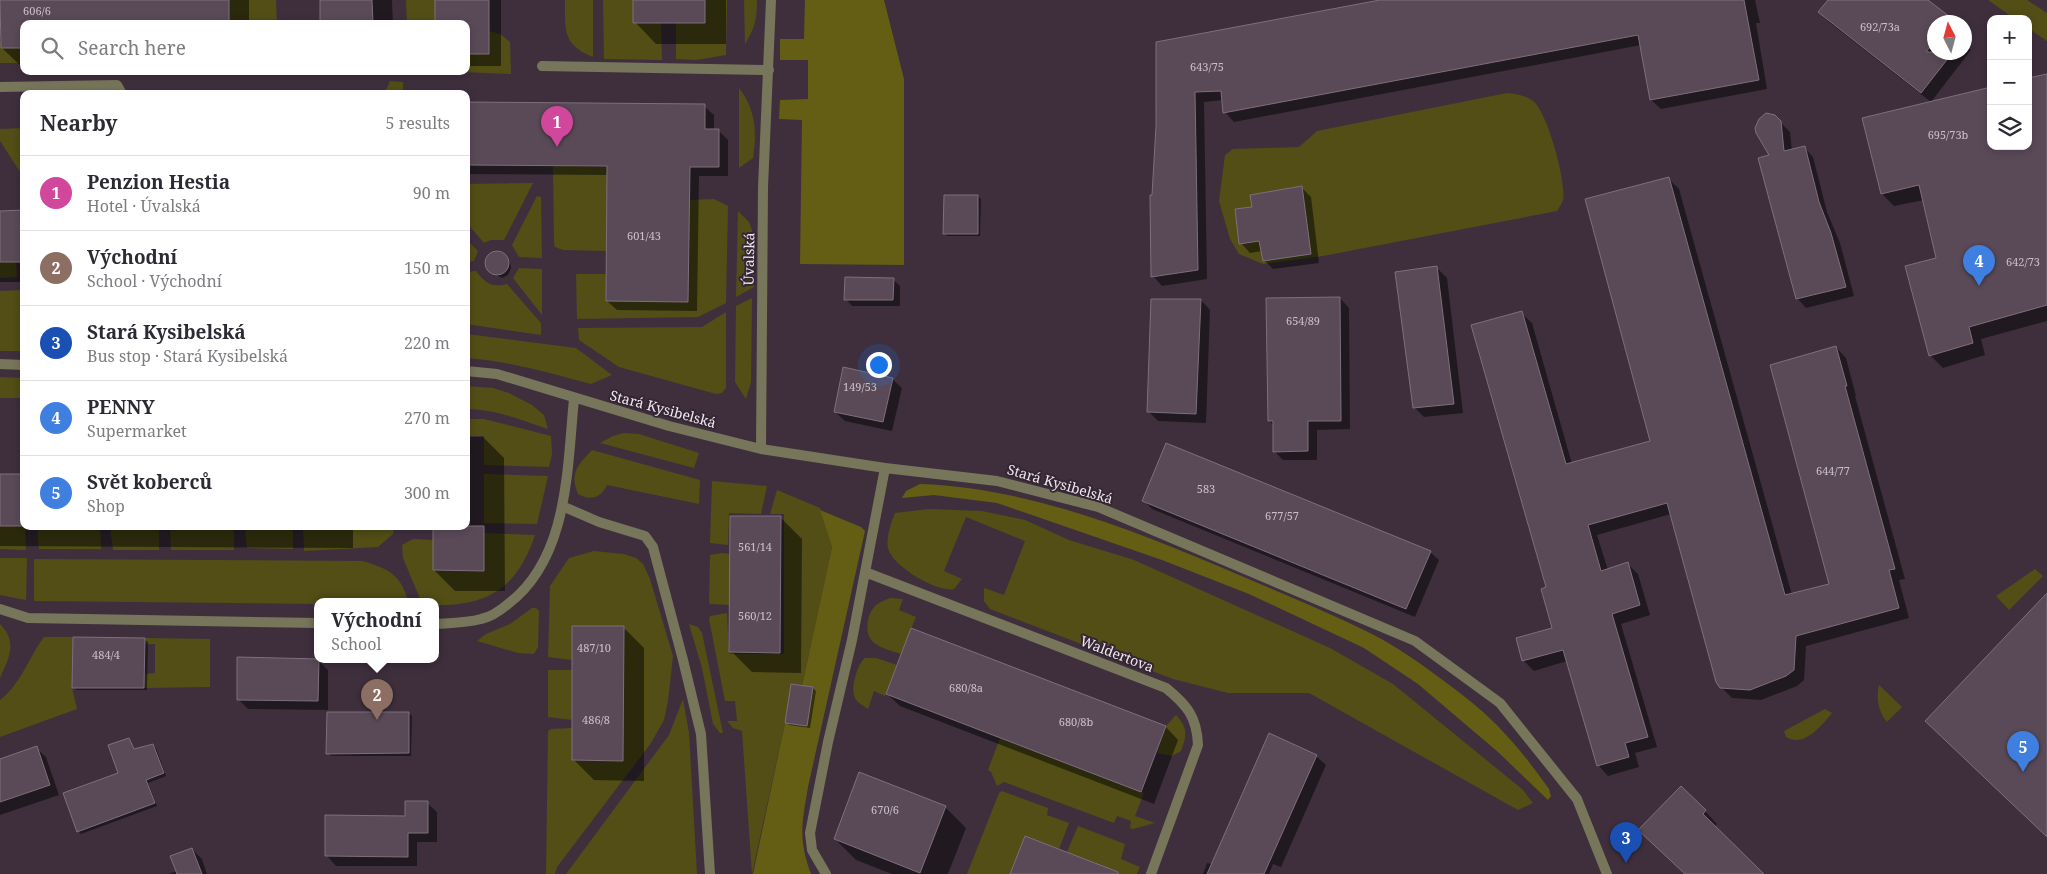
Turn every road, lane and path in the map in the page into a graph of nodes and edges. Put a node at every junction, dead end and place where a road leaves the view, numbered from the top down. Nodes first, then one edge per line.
1 (771, 0) edge
2 (542, 66) dead end
3 (769, 70) junction
4 (0, 87) edge
5 (120, 90) edge
6 (0, 364) edge
7 (20, 364) edge
8 (470, 371) edge
9 (574, 399) junction
10 (762, 449) junction
11 (885, 468) junction
12 (562, 506) junction
13 (865, 572) junction
14 (0, 609) edge
15 (314, 623) edge
16 (439, 624) edge
17 (710, 874) edge
18 (826, 874) edge
19 (1151, 874) edge
20 (1607, 874) edge

1 - 3 street, Úvalská
2 - 3 street
3 - 10 street, Úvalská
4 - 5 street
6 - 7 street
8 - 9 street, Stará Kysibelská
9 - 10 street, Stará Kysibelská
9 - 12 street
10 - 11 street, Stará Kysibelská
11 - 13 street
11 - 20 street, Stará Kysibelská
12 - 16 street
12 - 17 street
13 - 18 street
13 - 19 street, Waldertova
14 - 15 street

